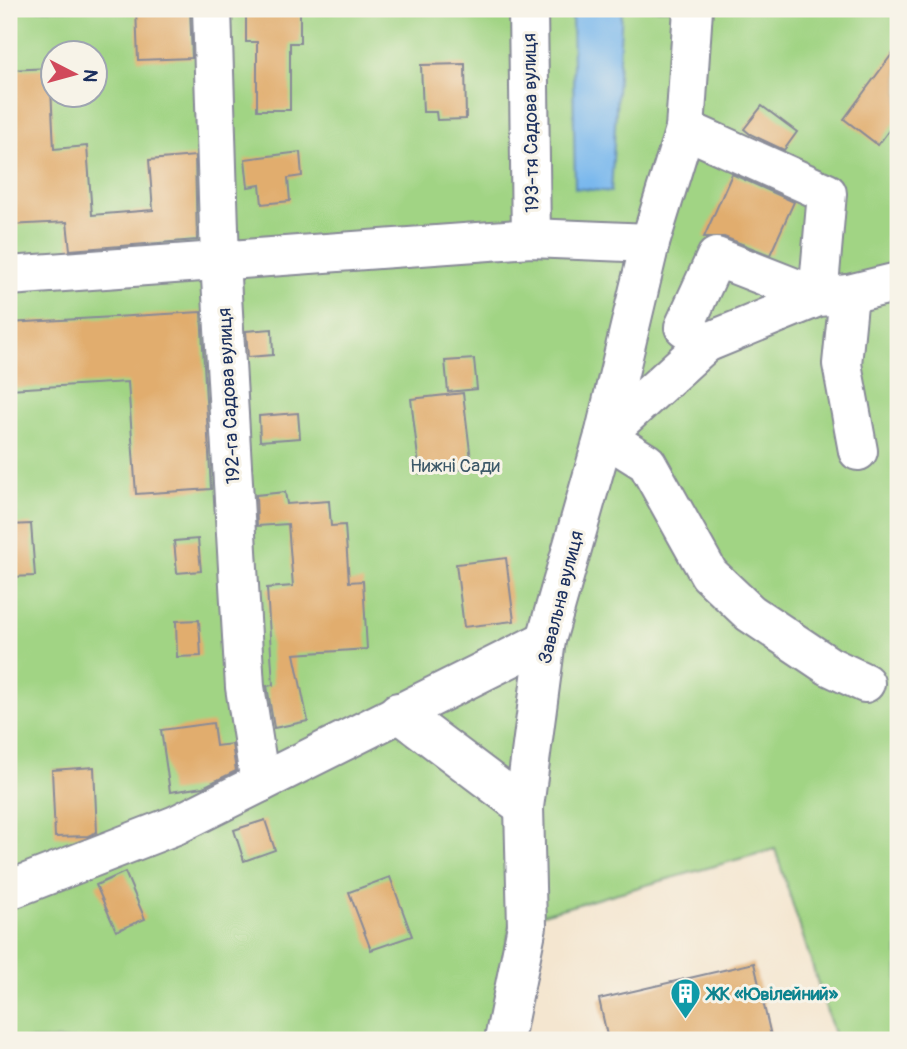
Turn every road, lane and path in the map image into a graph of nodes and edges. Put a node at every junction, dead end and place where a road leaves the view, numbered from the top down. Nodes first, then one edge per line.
1 (212, 9) edge
2 (528, 9) edge
3 (693, 9) edge
4 (685, 129) junction
5 (531, 238) junction
6 (650, 243) junction
7 (220, 261) junction
8 (9, 276) edge
9 (898, 282) edge
10 (833, 296) junction
11 (706, 343) junction
12 (604, 436) junction
13 (858, 451) dead end
14 (545, 640) junction
15 (865, 683) dead end
16 (398, 712) junction
17 (260, 783) junction
18 (524, 807) junction
19 (9, 890) edge
20 (503, 1040) edge

1 - 7 street, 192-га Садова вулиця
2 - 5 street, 193-тя Садова вулиця
3 - 4 street, Завальна вулиця
4 - 6 street, Завальна вулиця
4 - 10 street
5 - 6 street
5 - 7 street
6 - 12 street, Завальна вулиця
7 - 8 street
7 - 17 street, 192-га Садова вулиця
9 - 10 street
10 - 11 street
10 - 11 street
10 - 13 street
11 - 12 street
12 - 14 street, Завальна вулиця
12 - 15 street
14 - 16 street
14 - 18 street, Завальна вулиця
16 - 17 street
16 - 18 street
17 - 19 street
18 - 20 street, Завальна вулиця

